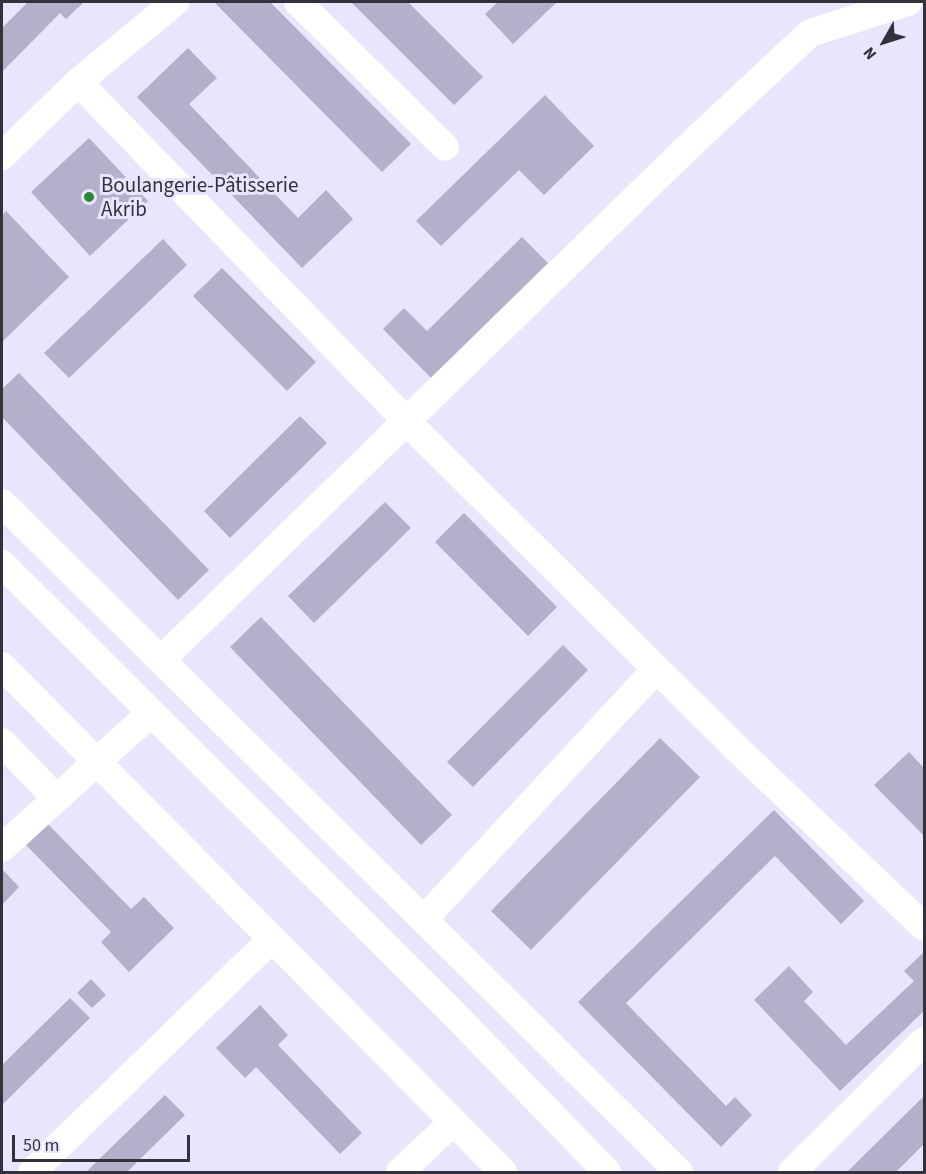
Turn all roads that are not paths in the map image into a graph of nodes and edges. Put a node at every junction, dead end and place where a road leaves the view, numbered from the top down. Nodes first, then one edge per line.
1 (175, 2) edge
2 (298, 2) edge
3 (908, 2) edge
4 (78, 82) junction
5 (445, 147) dead end
6 (2, 156) edge
7 (406, 421) junction
8 (2, 503) edge
9 (2, 564) edge
10 (161, 660) junction
11 (2, 666) edge
12 (656, 669) junction
13 (150, 714) junction
14 (2, 742) edge
15 (96, 761) junction
16 (56, 797) junction
17 (2, 848) edge
18 (424, 919) junction
19 (924, 927) edge
20 (272, 939) junction
21 (467, 962) junction
22 (435, 996) junction
23 (924, 1041) edge
24 (453, 1122) junction
25 (32, 1173) edge
26 (400, 1173) edge
27 (503, 1173) edge
28 (607, 1173) edge
29 (680, 1173) edge
30 (792, 1173) edge

1 - 4 street
2 - 5 street
3 - 7 street
4 - 6 street
4 - 7 street
7 - 10 street
7 - 12 street
8 - 10 street
9 - 13 street
10 - 18 street
11 - 15 street
12 - 18 street
12 - 19 street
13 - 15 street
13 - 22 street
14 - 16 street
15 - 16 street
15 - 20 street
16 - 17 street
18 - 21 street
20 - 24 street
20 - 25 street
21 - 22 street
21 - 29 street
22 - 28 street
23 - 30 street
24 - 26 street
24 - 27 street

